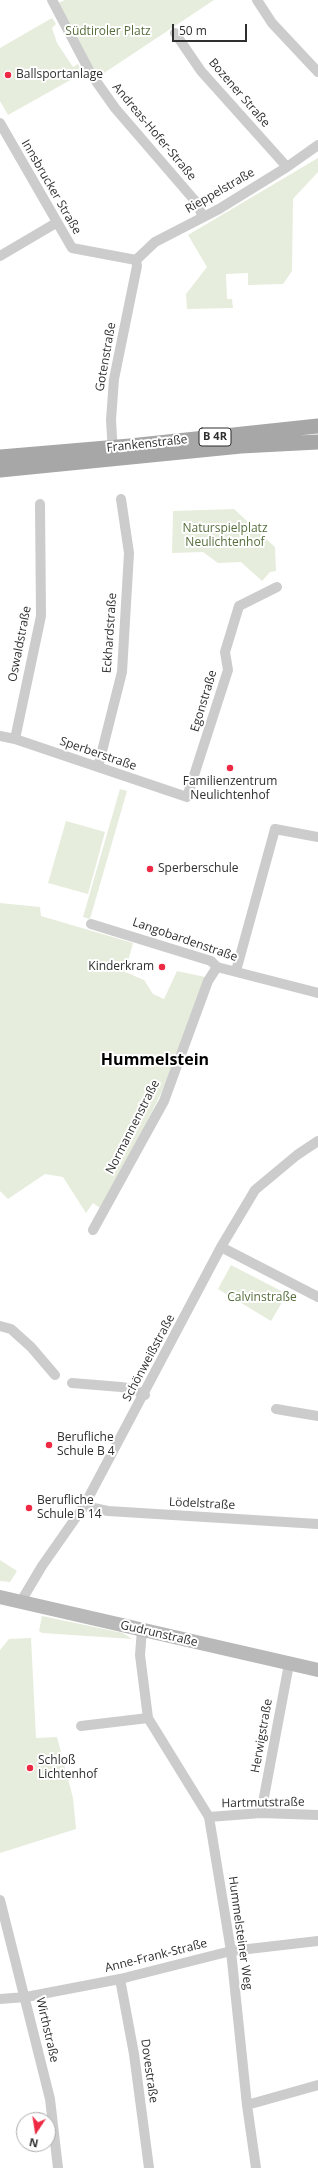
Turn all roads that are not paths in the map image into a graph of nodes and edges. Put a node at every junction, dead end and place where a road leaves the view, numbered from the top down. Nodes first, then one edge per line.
1 (52, 0) edge
2 (257, 0) edge
3 (175, 33) dead end
4 (318, 72) edge
5 (0, 123) edge
6 (318, 145) edge
7 (287, 167) junction
8 (203, 217) junction
9 (56, 223) junction
10 (0, 256) edge
11 (136, 260) junction
12 (318, 426) edge
13 (318, 442) edge
14 (113, 453) junction
15 (0, 457) edge
16 (0, 470) edge
17 (121, 498) dead end
18 (40, 504) dead end
19 (277, 587) dead end
20 (0, 736) edge
21 (15, 739) junction
22 (98, 767) junction
23 (187, 797) joint
24 (318, 837) edge
25 (90, 924) dead end
26 (217, 968) junction
27 (236, 971) junction
28 (318, 993) edge
29 (318, 1141) edge
30 (93, 1230) dead end
31 (221, 1247) junction
32 (318, 1297) edge
33 (0, 1326) edge
34 (55, 1375) dead end
35 (72, 1383) dead end
36 (145, 1395) junction
37 (276, 1409) dead end
38 (318, 1416) edge
39 (84, 1506) junction
40 (318, 1524) edge
41 (0, 1597) edge
42 (20, 1603) junction
43 (142, 1630) junction
44 (289, 1664) junction
45 (318, 1670) edge
46 (148, 1718) junction
47 (81, 1726) dead end
48 (261, 1813) junction
49 (318, 1815) edge
50 (209, 1817) junction
51 (0, 1900) edge
52 (318, 1941) edge
53 (231, 1951) junction
54 (120, 1979) junction
55 (26, 1997) junction
56 (0, 1999) edge
57 (318, 2085) edge
58 (247, 2105) junction
59 (58, 2168) edge
60 (149, 2168) edge
61 (256, 2168) edge

1 - 8 street, Andreas-Hofer-Straße
2 - 4 street
3 - 7 street, Bozener Straße
5 - 9 street, Innsbrucker Straße
6 - 7 street, Rieppelstraße
7 - 8 street, Rieppelstraße
8 - 11 street, Rieppelstraße
9 - 10 street
9 - 11 street, Innsbrucker Straße
11 - 14 street, Gotenstraße
12 - 14 main road, Frankenstraße / B 4R
13 - 14 main road, Frankenstraße / B 4R
14 - 15 main road, Frankenstraße / B 4R
14 - 16 main road, Frankenstraße / B 4R
17 - 22 street, Eckhardstraße
18 - 21 street, Oswaldstraße
19 - 23 street, Egonstraße
20 - 21 street, Sperberstraße
21 - 22 street, Sperberstraße
22 - 23 street, Sperberstraße
24 - 27 street
25 - 26 street, Langobardenstraße
26 - 27 street, Langobardenstraße
26 - 30 street, Normannenstraße
27 - 28 street, Langobardenstraße
29 - 31 street, Schönweißstraße
31 - 32 street
31 - 36 street, Schönweißstraße
33 - 34 street
35 - 36 street
36 - 39 street, Schönweißstraße
37 - 38 street
39 - 40 street, Lödelstraße
39 - 42 street, Schönweißstraße
41 - 42 street, Gudrunstraße
42 - 43 street, Gudrunstraße
43 - 44 street, Gudrunstraße
43 - 46 street, Hummelsteiner Weg
44 - 45 street, Gudrunstraße
44 - 48 street, Herwigstraße
46 - 47 street
46 - 50 street, Hummelsteiner Weg
48 - 49 street, Hartmutstraße
48 - 50 street, Hartmutstraße
50 - 53 street, Hummelsteiner Weg
51 - 55 street, Wirthstraße
52 - 53 street, Anne-Frank-Straße
53 - 54 street, Anne-Frank-Straße
53 - 58 street, Hummelsteiner Weg
54 - 55 street, Anne-Frank-Straße
54 - 60 street, Dovestraße
55 - 56 street, Anne-Frank-Straße
55 - 59 street, Wirthstraße
57 - 58 street
58 - 61 street, Hummelsteiner Weg

